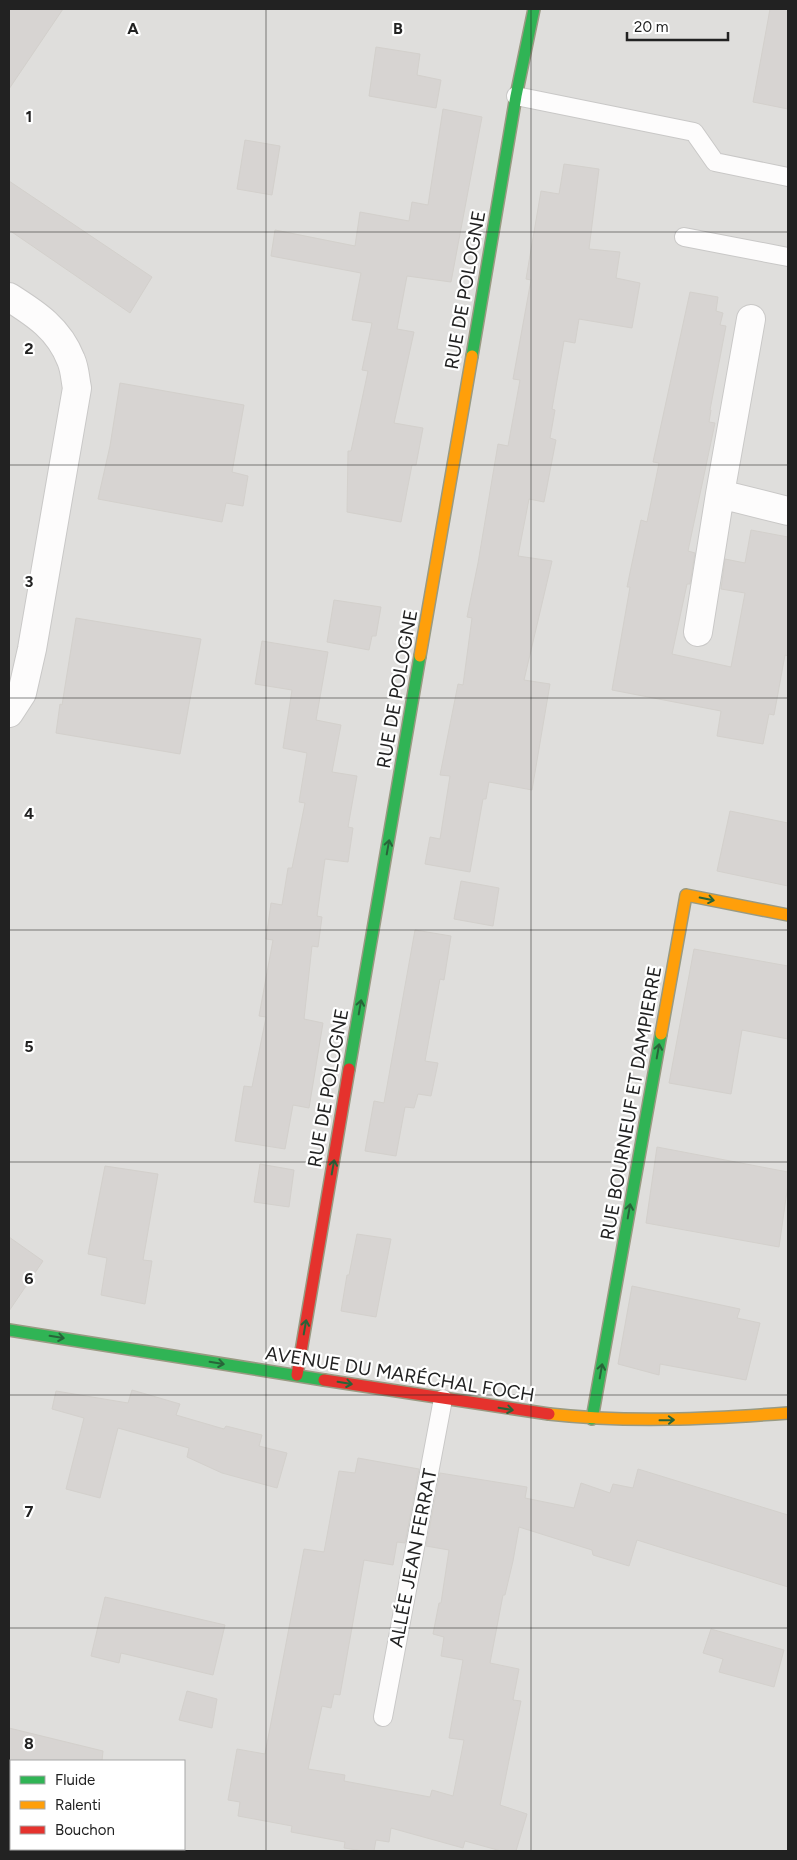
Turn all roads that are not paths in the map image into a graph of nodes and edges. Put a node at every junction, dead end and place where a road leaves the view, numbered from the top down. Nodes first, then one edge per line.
1 (534, 9) edge
2 (516, 96) junction
3 (788, 177) edge
4 (684, 237) dead end
5 (788, 257) edge
6 (9, 297) edge
7 (751, 319) dead end
8 (720, 494) junction
9 (788, 511) edge
10 (698, 632) dead end
11 (9, 713) edge
12 (788, 915) edge
13 (9, 1330) edge
14 (297, 1375) junction
15 (443, 1399) junction
16 (788, 1413) edge
17 (592, 1419) junction
18 (383, 1717) dead end

1 - 2 street, RUE DE POLOGNE
2 - 3 lane
14 -> 2 street, RUE DE POLOGNE
4 - 5 lane
6 - 11 street
7 - 8 street
8 - 9 street
8 - 10 street
17 -> 12 street, RUE BOURNEUF ET DAMPIERRE
13 -> 14 street, AVENUE DU MARÉCHAL FOCH
14 -> 15 street, AVENUE DU MARÉCHAL FOCH
15 -> 17 street, AVENUE DU MARÉCHAL FOCH
15 - 18 lane, ALLÉE JEAN FERRAT
17 -> 16 street, AVENUE DU MARÉCHAL FOCH

